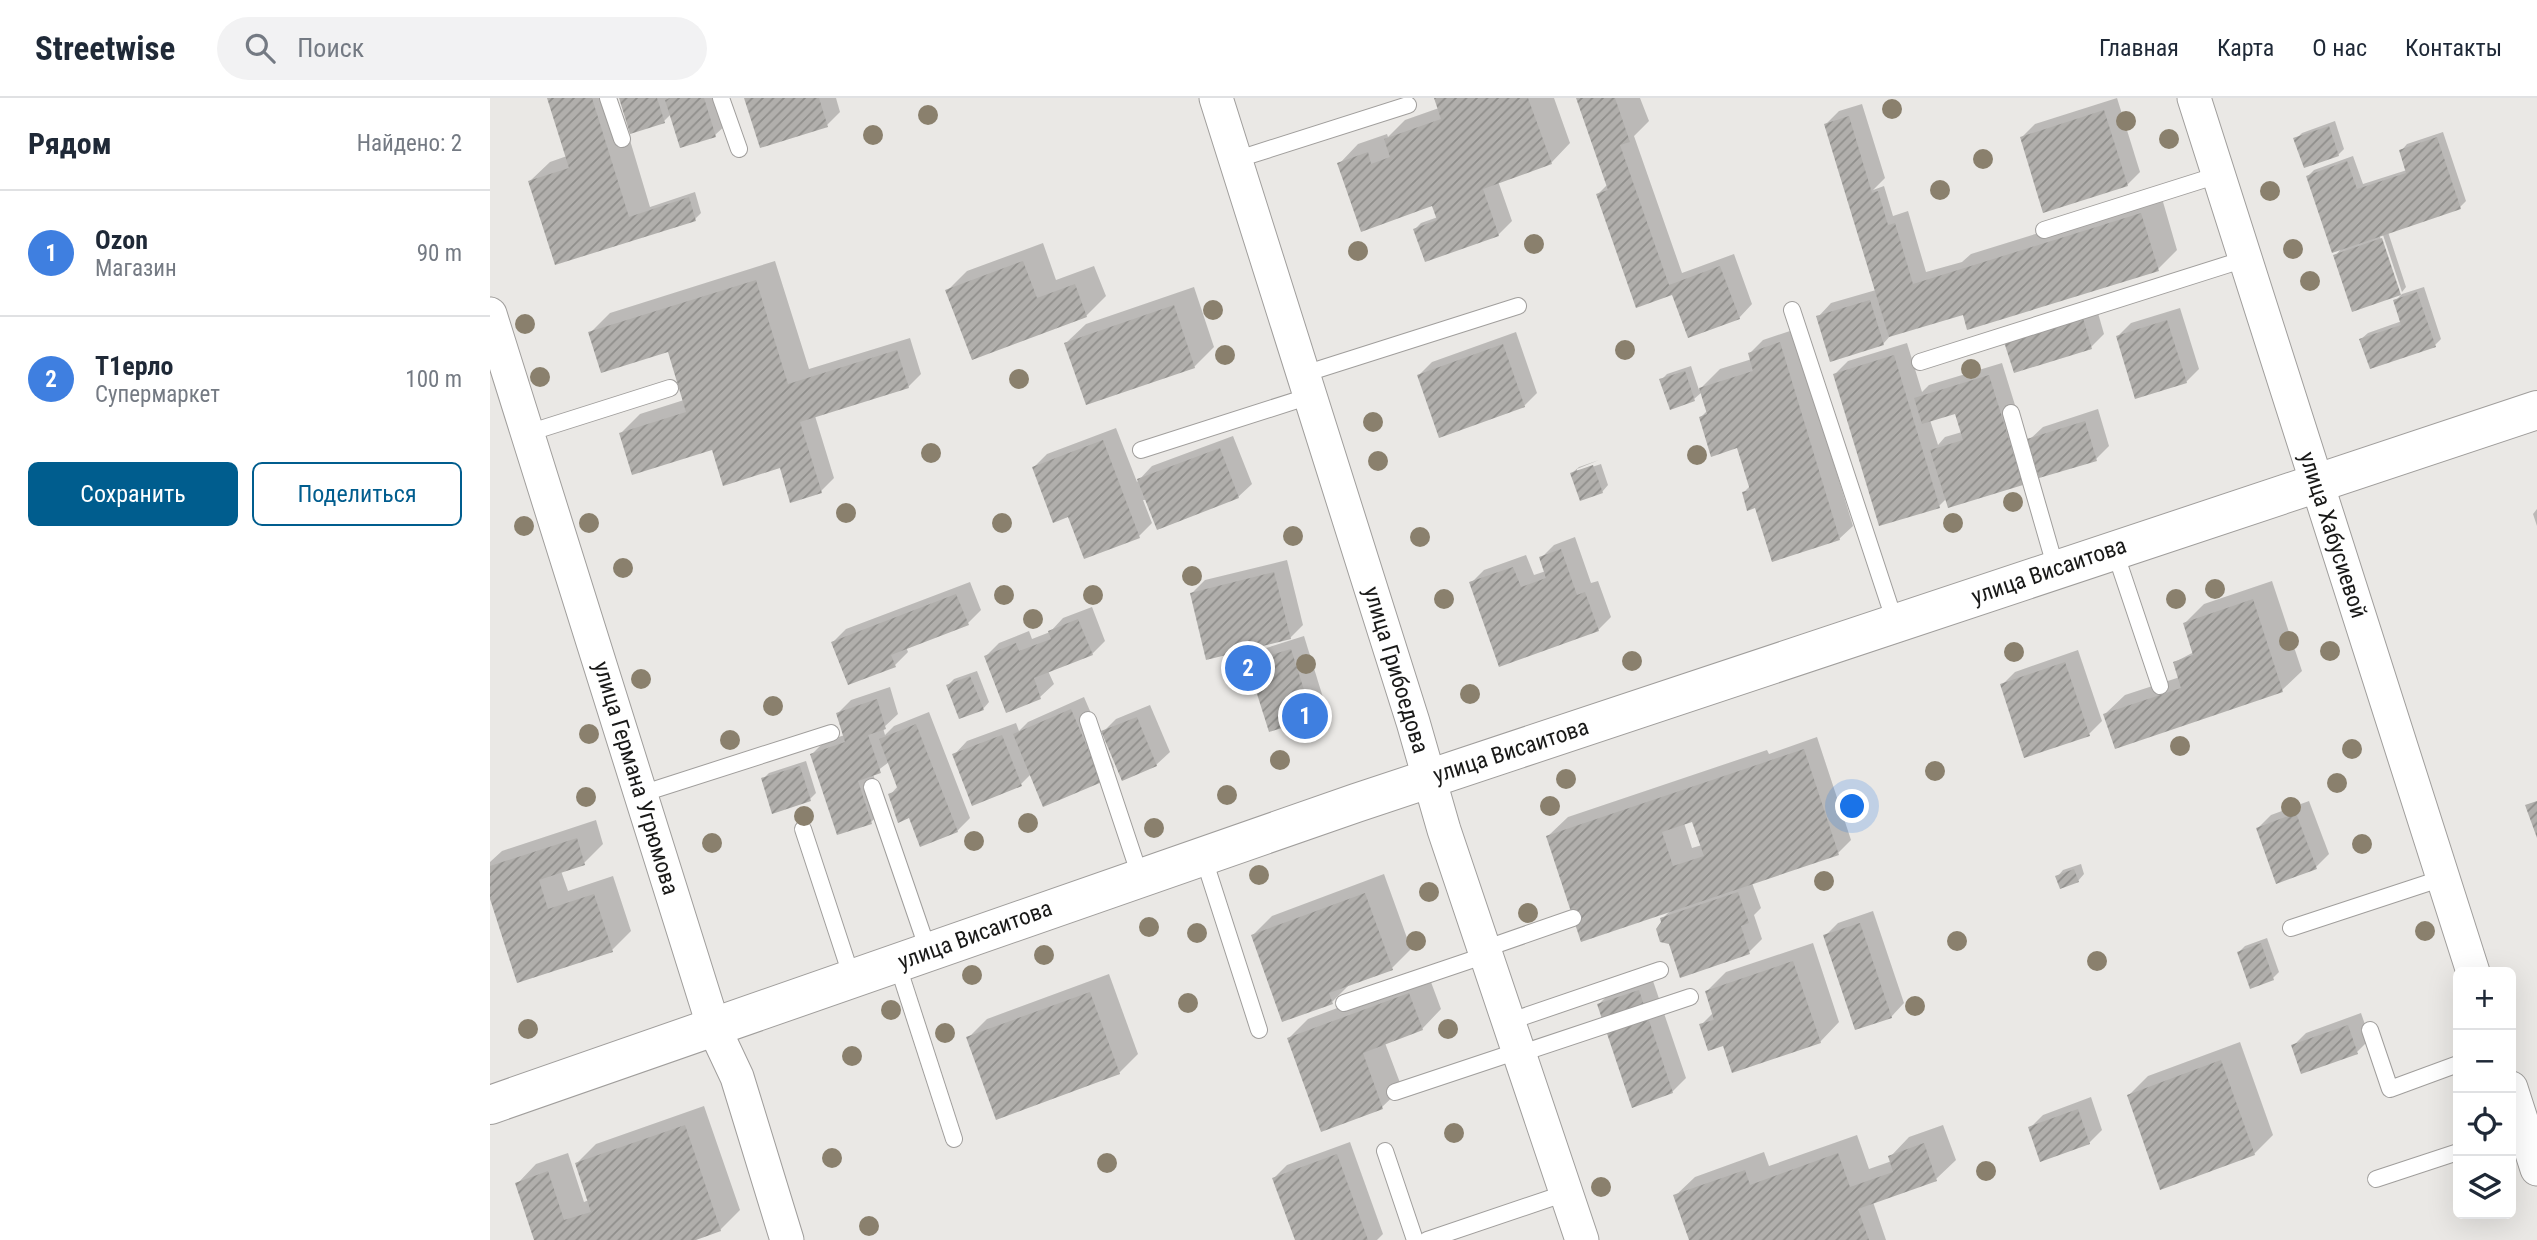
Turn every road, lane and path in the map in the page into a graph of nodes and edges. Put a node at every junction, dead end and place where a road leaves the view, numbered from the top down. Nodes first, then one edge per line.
1 (608, 98) edge
2 (722, 98) edge
3 (1216, 98) edge
4 (2194, 98) edge
5 (1409, 105) dead end
6 (622, 139) dead end
7 (739, 149) dead end
8 (1236, 160) junction
9 (2218, 174) junction
10 (2044, 230) dead end
11 (2245, 258) junction
12 (1518, 306) dead end
13 (1792, 310) dead end
14 (490, 314) edge
15 (1920, 362) dead end
16 (1307, 385) junction
17 (670, 388) dead end
18 (2537, 410) edge
19 (2011, 412) dead end
20 (528, 433) junction
21 (1141, 450) dead end
22 (2315, 482) junction
23 (2114, 549) junction
24 (2056, 569) junction
25 (1895, 622) junction
26 (2160, 686) dead end
27 (1088, 720) dead end
28 (831, 733) dead end
29 (1430, 778) junction
30 (872, 787) dead end
31 (641, 794) junction
32 (803, 829) dead end
33 (1202, 855) junction
34 (1140, 876) junction
35 (2443, 878) junction
36 (1573, 918) dead end
37 (2291, 928) dead end
38 (1485, 952) junction
39 (913, 958) junction
40 (2471, 967) edge
41 (1660, 970) dead end
42 (852, 978) junction
43 (1690, 997) dead end
44 (1343, 1003) dead end
45 (714, 1028) junction
46 (1259, 1030) dead end
47 (2370, 1030) dead end
48 (1515, 1042) junction
49 (2453, 1066) edge
50 (1395, 1092) dead end
51 (2512, 1093) edge
52 (490, 1105) edge
53 (2518, 1132) edge
54 (954, 1139) dead end
55 (1385, 1151) dead end
56 (2453, 1154) edge
57 (2537, 1169) edge
58 (2376, 1179) dead end
59 (1566, 1193) junction
60 (787, 1240) edge
61 (1415, 1240) edge
62 (1427, 1240) edge
63 (1581, 1240) edge

1 - 6 lane
2 - 7 lane
3 - 8 street, улица Грибоедова
4 - 9 street, улица Хабусиевой
5 - 8 lane
8 - 16 street, улица Грибоедова
9 - 10 lane
9 - 11 street, улица Хабусиевой
11 - 15 lane
11 - 22 street, улица Хабусиевой
12 - 16 lane
13 - 25 lane
14 - 20 street, улица Германа Угрюмова
16 - 21 lane
16 - 29 street, улица Грибоедова
17 - 20 lane
18 - 22 main road, улица Висаитова
19 - 24 lane
20 - 31 street, улица Германа Угрюмова
22 - 23 main road, улица Висаитова
22 - 35 street, улица Хабусиевой
23 - 24 main road, улица Висаитова
23 - 26 lane
24 - 25 main road, улица Висаитова
25 - 29 main road, улица Висаитова
27 - 34 lane
28 - 31 lane
29 - 33 main road, улица Висаитова
29 - 38 street, улица Грибоедова
30 - 39 lane
31 - 45 street, улица Германа Угрюмова
32 - 42 lane
33 - 34 main road, улица Висаитова
33 - 46 lane
34 - 39 main road, улица Висаитова
35 - 37 lane
35 - 40 street, улица Хабусиевой
36 - 38 lane
38 - 44 lane
38 - 48 street, улица Грибоедова
39 - 42 main road, улица Висаитова
39 - 54 lane
41 - 48 lane
42 - 45 main road, улица Висаитова
43 - 48 lane
45 - 52 main road, улица Висаитова
45 - 60 street, улица Германа Угрюмова
47 - 49 lane
48 - 50 lane
48 - 59 street, улица Грибоедова
51 - 53 street
53 - 57 street
55 - 61 lane
56 - 58 lane
59 - 62 lane
59 - 63 street, улица Грибоедова

